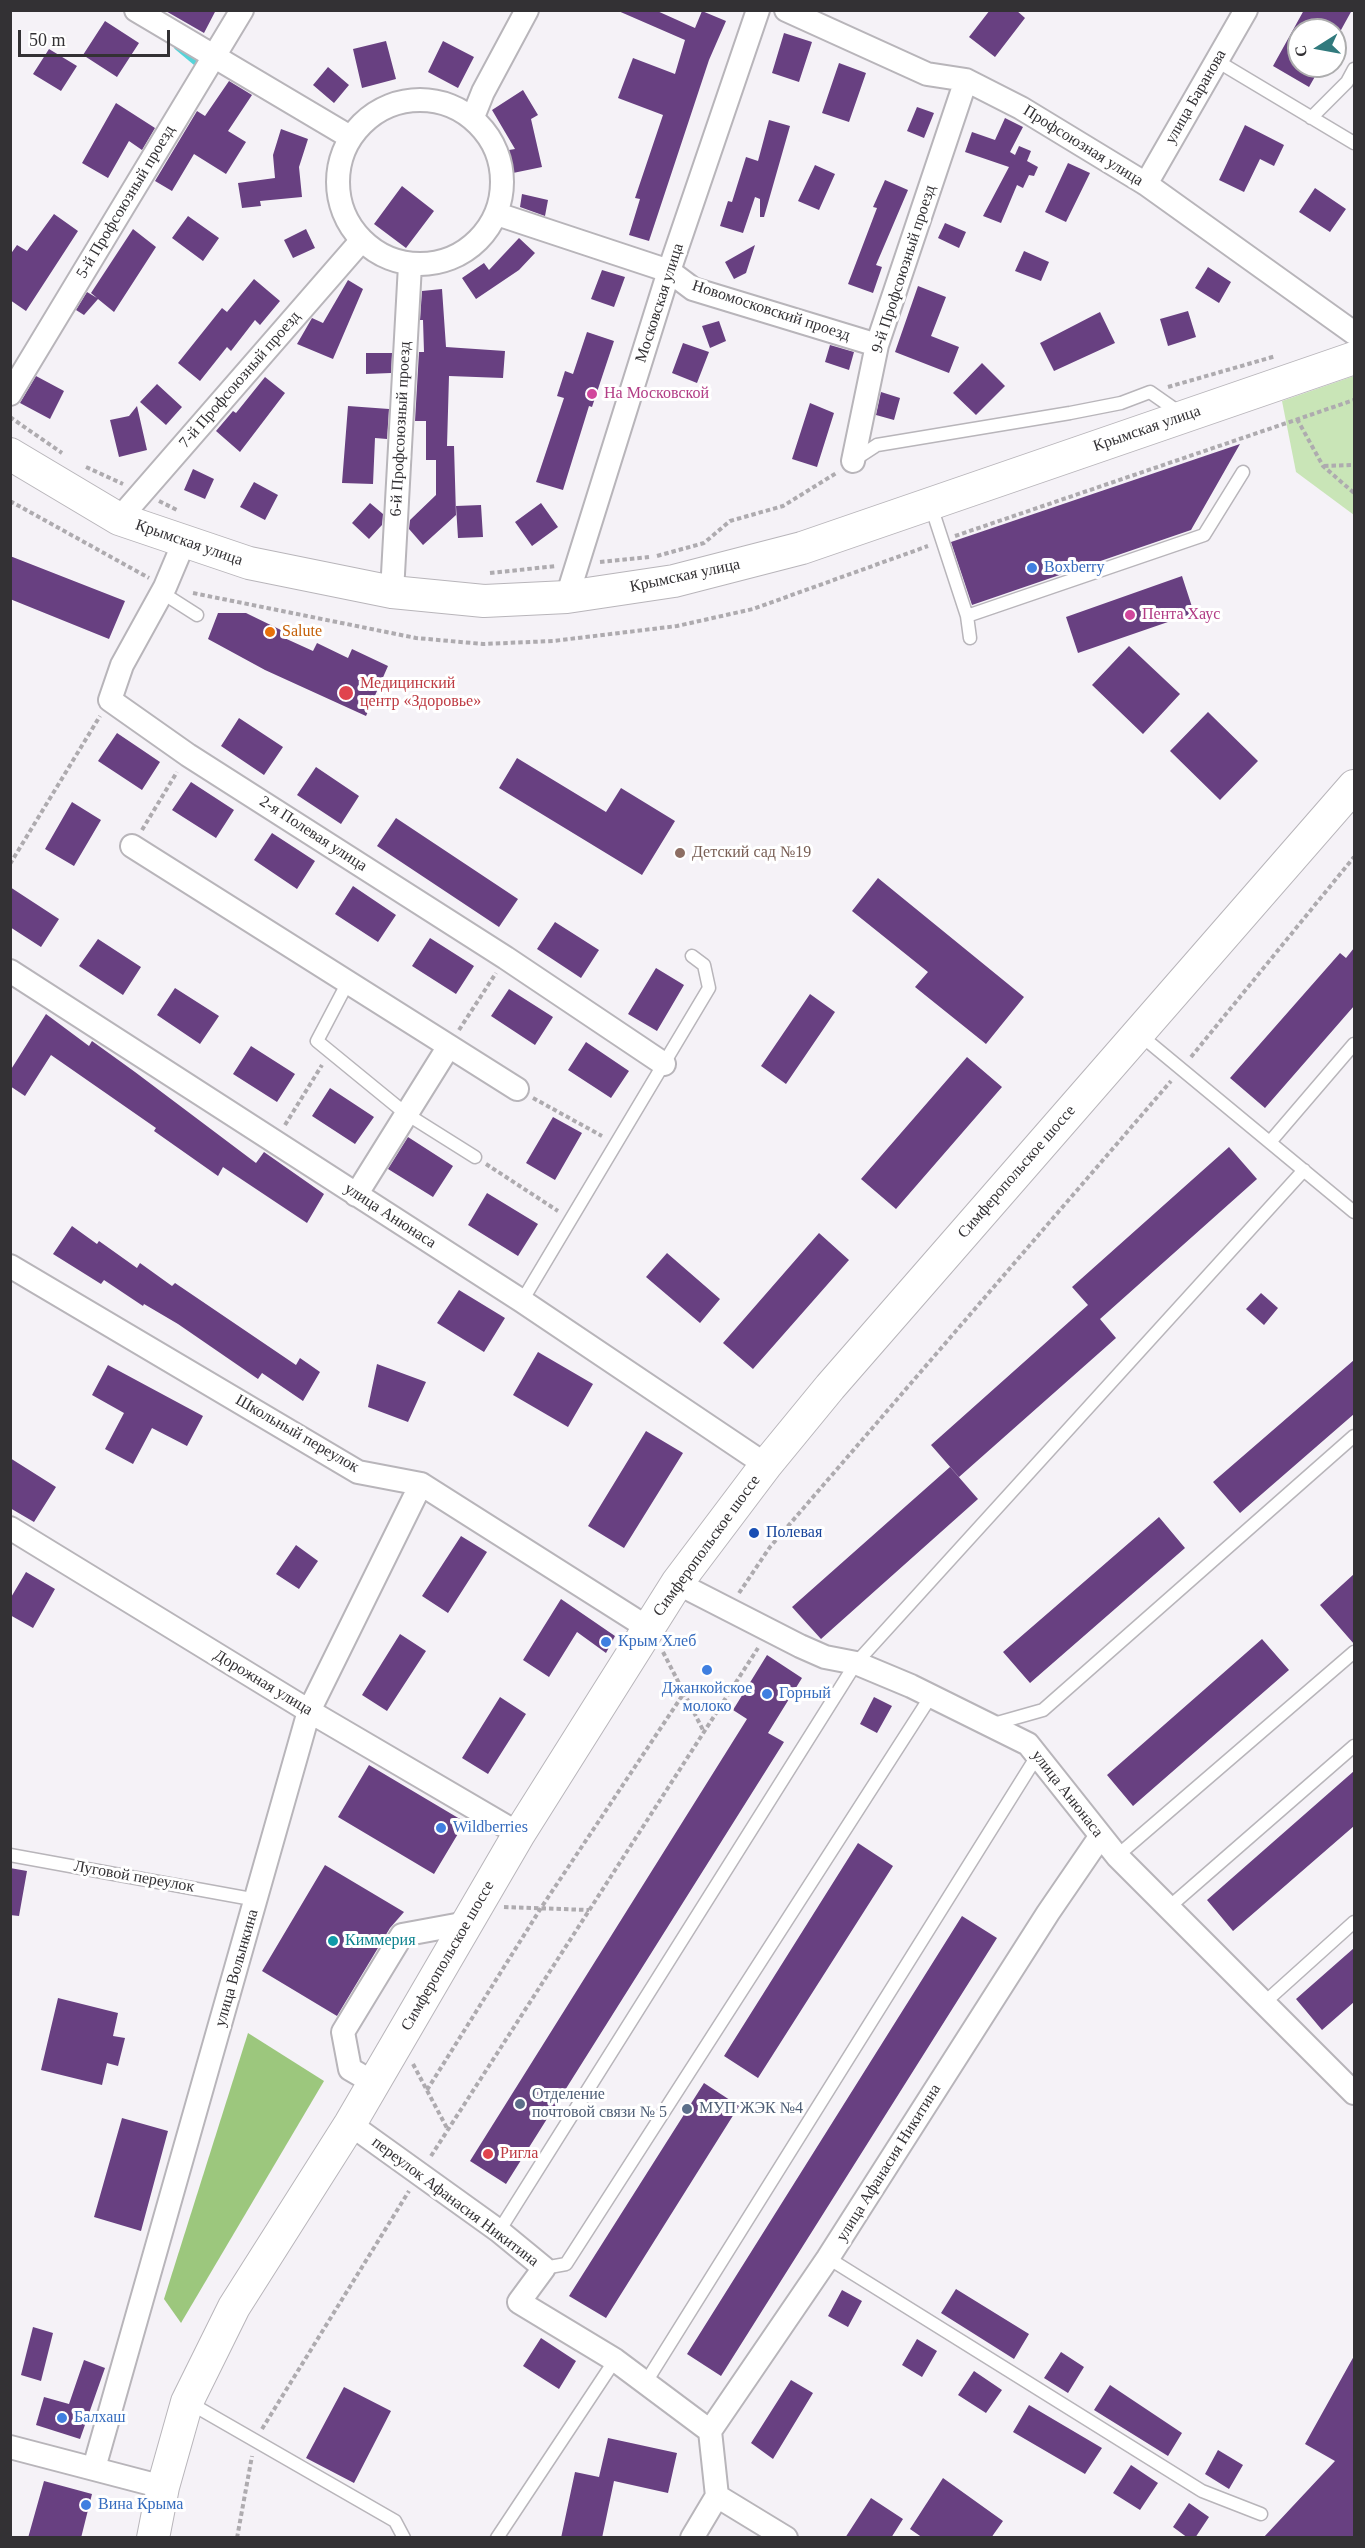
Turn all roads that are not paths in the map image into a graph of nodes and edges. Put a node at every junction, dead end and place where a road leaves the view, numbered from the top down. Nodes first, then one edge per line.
1 (136, 10) edge
2 (242, 10) edge
3 (527, 10) edge
4 (758, 10) edge
5 (786, 10) edge
6 (1246, 10) edge
7 (213, 57) junction
8 (1217, 61) junction
9 (1354, 69) edge
10 (966, 80) junction
11 (472, 117) junction
12 (1311, 118) junction
13 (350, 137) junction
14 (1354, 143) edge
15 (1146, 184) junction
16 (497, 214) junction
17 (361, 241) junction
18 (410, 265) junction
19 (669, 272) junction
20 (1354, 333) edge
21 (877, 345) junction
22 (1354, 358) edge
23 (10, 394) edge
24 (1184, 416) junction
25 (10, 454) edge
26 (853, 461) joint
27 (1243, 472) dead end
28 (931, 506) junction
29 (119, 519) junction
30 (183, 527) junction
31 (161, 592) junction
32 (392, 592) junction
33 (567, 597) junction
34 (196, 615) dead end
35 (967, 616) junction
36 (970, 638) dead end
37 (1354, 786) edge
38 (132, 846) road end
39 (692, 956) dead end
40 (10, 971) edge
41 (348, 982) junction
42 (1138, 1033) junction
43 (1354, 1044) edge
44 (449, 1046) junction
45 (664, 1064) junction
46 (517, 1089) road end
47 (407, 1114) junction
48 (1270, 1142) junction
49 (475, 1157) road end
50 (1304, 1170) junction
51 (356, 1195) junction
52 (1354, 1212) edge
53 (10, 1266) edge
54 (522, 1301) junction
55 (1354, 1436) edge
56 (766, 1466) junction
57 (421, 1484) junction
58 (10, 1528) edge
59 (677, 1583) junction
60 (653, 1634) junction
61 (1354, 1652) edge
62 (856, 1663) junction
63 (931, 1696) junction
64 (309, 1711) junction
65 (990, 1725) junction
66 (1354, 1746) edge
67 (1037, 1756) junction
68 (519, 1834) junction
69 (1100, 1837) junction
70 (10, 1855) edge
71 (1117, 1856) junction
72 (257, 1899) junction
73 (1168, 1908) junction
74 (1354, 1922) edge
75 (467, 1923) junction
76 (1264, 2003) junction
77 (374, 2083) junction
78 (1354, 2091) edge
79 (350, 2124) junction
80 (499, 2231) junction
81 (828, 2258) junction
82 (544, 2268) junction
83 (615, 2360) junction
84 (646, 2382) junction
85 (187, 2402) junction
86 (710, 2431) junction
87 (10, 2446) edge
88 (94, 2468) junction
89 (163, 2487) junction
90 (717, 2496) junction
91 (1261, 2514) dead end
92 (153, 2538) edge
93 (404, 2538) edge
94 (497, 2538) edge
95 (692, 2538) edge
96 (786, 2538) edge

1 - 7 street
2 - 7 street, 5-й Профсоюзный проезд
3 - 11 street
4 - 19 street, Московская улица
5 - 10 street, Профсоюзная улица
6 - 8 street, улица Баранова
7 - 13 street
7 - 23 street, 5-й Профсоюзный проезд
8 - 12 lane
8 - 15 street, улица Баранова
9 - 12 lane
10 - 15 street, Профсоюзная улица
10 - 21 street, 9-й Профсоюзный проезд
11 - 13 street
11 - 16 street
12 - 14 lane
13 - 17 street
15 - 20 street, Профсоюзная улица
16 - 18 street
16 - 19 street, Новомосковский проезд
17 - 18 street
17 - 29 street, 7-й Профсоюзный проезд
18 - 32 street, 6-й Профсоюзный проезд
19 - 21 street, Новомосковский проезд
19 - 33 street, Московская улица
21 - 26 street, 9-й Профсоюзный проезд
22 - 24 main road, Крымская улица
24 - 26 lane
24 - 28 main road, Крымская улица
25 - 29 main road, Крымская улица
27 - 35 lane
28 - 33 main road, Крымская улица
28 - 35 lane
29 - 30 main road, Крымская улица
30 - 31 street
30 - 32 main road, Крымская улица
31 - 34 lane
31 - 45 street, 2-я Полевая улица
32 - 33 main road, Крымская улица
35 - 36 lane
37 - 42 main road, Симферопольское шоссе
38 - 41 street
39 - 45 lane
40 - 51 street, улица Анюнаса
41 - 44 street
41 - 47 lane
42 - 48 lane
42 - 56 main road, Симферопольское шоссе
43 - 48 lane
44 - 46 street
44 - 47 street
45 - 54 lane
47 - 49 lane
47 - 51 street
48 - 50 lane
50 - 52 lane
50 - 62 lane
51 - 54 street, улица Анюнаса
53 - 57 street, Школьный переулок
54 - 56 street, улица Анюнаса
55 - 65 lane
56 - 59 main road, Симферопольское шоссе
57 - 60 street, Школьный переулок
57 - 64 street, улица Волынкина
58 - 64 street, Дорожная улица
59 - 60 main road, Симферопольское шоссе
59 - 62 street, улица Анюнаса
60 - 68 main road, Симферопольское шоссе
61 - 71 lane
62 - 63 street, улица Анюнаса
62 - 80 lane
63 - 65 street, улица Анюнаса
63 - 82 lane
64 - 68 street, Дорожная улица
64 - 72 street, улица Волынкина
65 - 67 street, улица Анюнаса
66 - 73 lane
67 - 69 street, улица Анюнаса
67 - 84 lane
68 - 75 main road, Симферопольское шоссе
69 - 71 street, улица Анюнаса
69 - 81 street, улица Афанасия Никитина
70 - 72 lane, Луговой переулок
71 - 73 street, улица Анюнаса
72 - 88 street, улица Волынкина
73 - 76 street, улица Анюнаса
74 - 76 lane
75 - 77 main road, Симферопольское шоссе
75 - 77 street
76 - 78 street, улица Анюнаса
77 - 79 main road, Симферопольское шоссе
79 - 80 street, переулок Афанасия Никитина
79 - 85 main road, Симферопольское шоссе
80 - 82 street, переулок Афанасия Никитина
81 - 86 street, улица Афанасия Никитина
81 - 91 lane
82 - 83 street, переулок Афанасия Никитина
83 - 84 street, переулок Афанасия Никитина
83 - 94 lane
84 - 86 street, переулок Афанасия Никитина
85 - 89 main road, Симферопольское шоссе
85 - 93 lane
86 - 90 street
87 - 88 street
88 - 89 street
89 - 92 main road, Симферопольское шоссе
90 - 95 street
90 - 96 street

